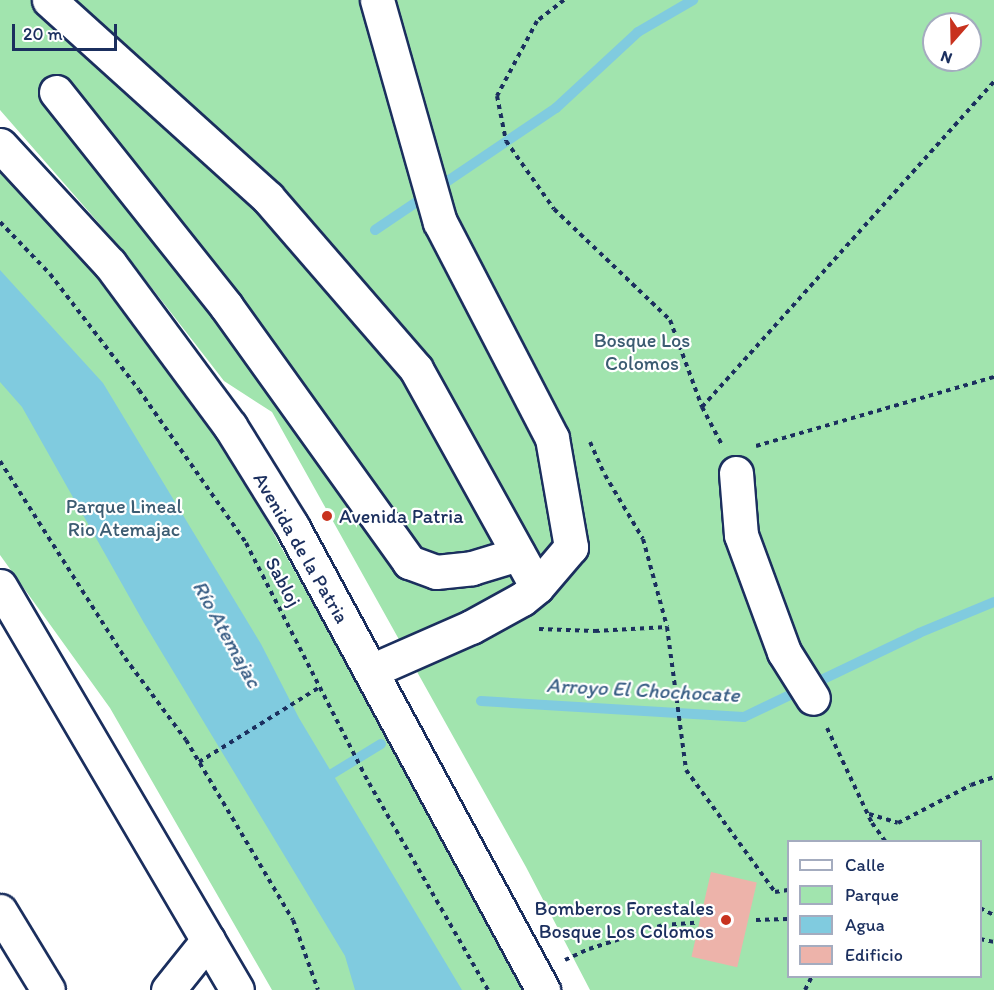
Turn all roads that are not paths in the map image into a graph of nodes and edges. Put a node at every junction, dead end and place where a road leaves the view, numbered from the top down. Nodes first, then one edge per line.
1 (49, 0) edge
2 (376, 0) edge
3 (56, 92) dead end
4 (0, 145) edge
5 (732, 464) road end
6 (518, 554) junction
7 (0, 586) edge
8 (537, 587) junction
9 (371, 671) junction
10 (813, 698) road end
11 (0, 910) edge
12 (208, 940) junction
13 (539, 982) edge
14 (48, 990) edge
15 (168, 990) edge
16 (237, 990) edge

1 - 6 main road
2 - 8 main road
3 - 6 main road
4 - 9 main road, Avenida de la Patria
5 - 10 main road
6 - 8 main road
7 - 12 main road
8 - 9 main road
9 - 13 main road, Avenida de la Patria
11 - 14 main road
12 - 15 main road
12 - 16 main road

